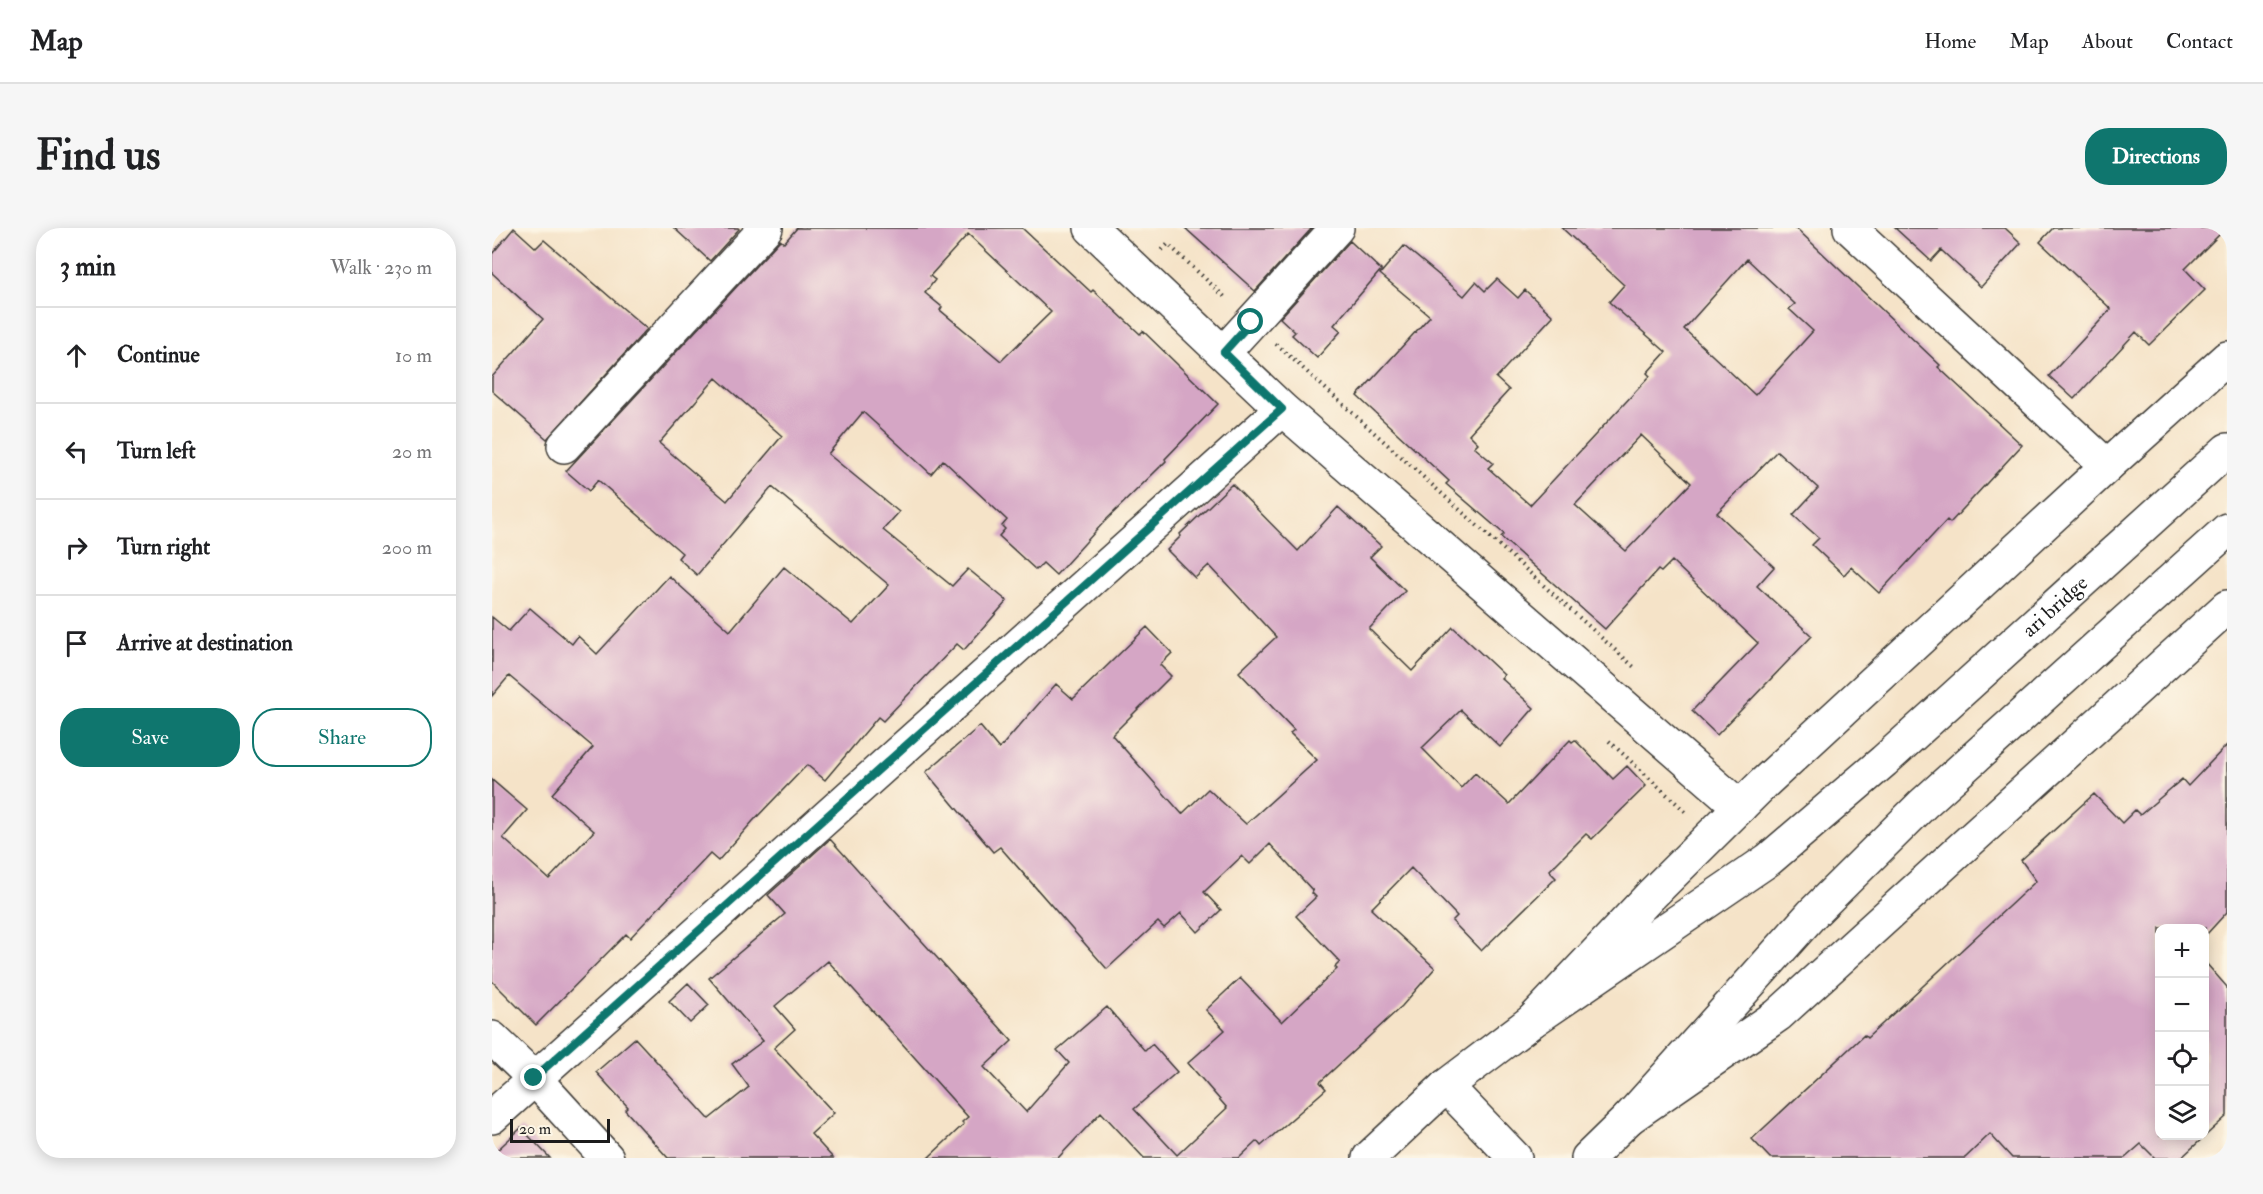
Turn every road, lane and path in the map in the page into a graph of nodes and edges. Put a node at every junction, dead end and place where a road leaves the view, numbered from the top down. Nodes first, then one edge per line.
1 (766, 228) edge
2 (1092, 228) edge
3 (1337, 228) edge
4 (1850, 228) edge
5 (1224, 352) junction
6 (2227, 358) edge
7 (1282, 409) junction
8 (564, 446) dead end
9 (2227, 450) edge
10 (2107, 466) junction
11 (2227, 530) edge
12 (2227, 607) edge
13 (1740, 807) junction
14 (1532, 1021) junction
15 (492, 1038) edge
16 (534, 1078) junction
17 (1446, 1086) junction
18 (492, 1117) edge
19 (1629, 1118) junction
20 (607, 1158) edge
21 (1369, 1158) edge
22 (1515, 1158) edge
23 (1588, 1158) edge

1 - 8 main road
2 - 5 main road
3 - 5 main road
4 - 10 main road
5 - 7 main road
6 - 10 main road
7 - 13 main road
7 - 16 main road
9 - 14 main road, ari bridge
10 - 13 main road
11 - 19 main road
12 - 19 main road
13 - 14 main road
14 - 17 main road
15 - 16 main road
16 - 18 main road
16 - 20 main road
17 - 21 main road
17 - 22 main road
19 - 23 main road

